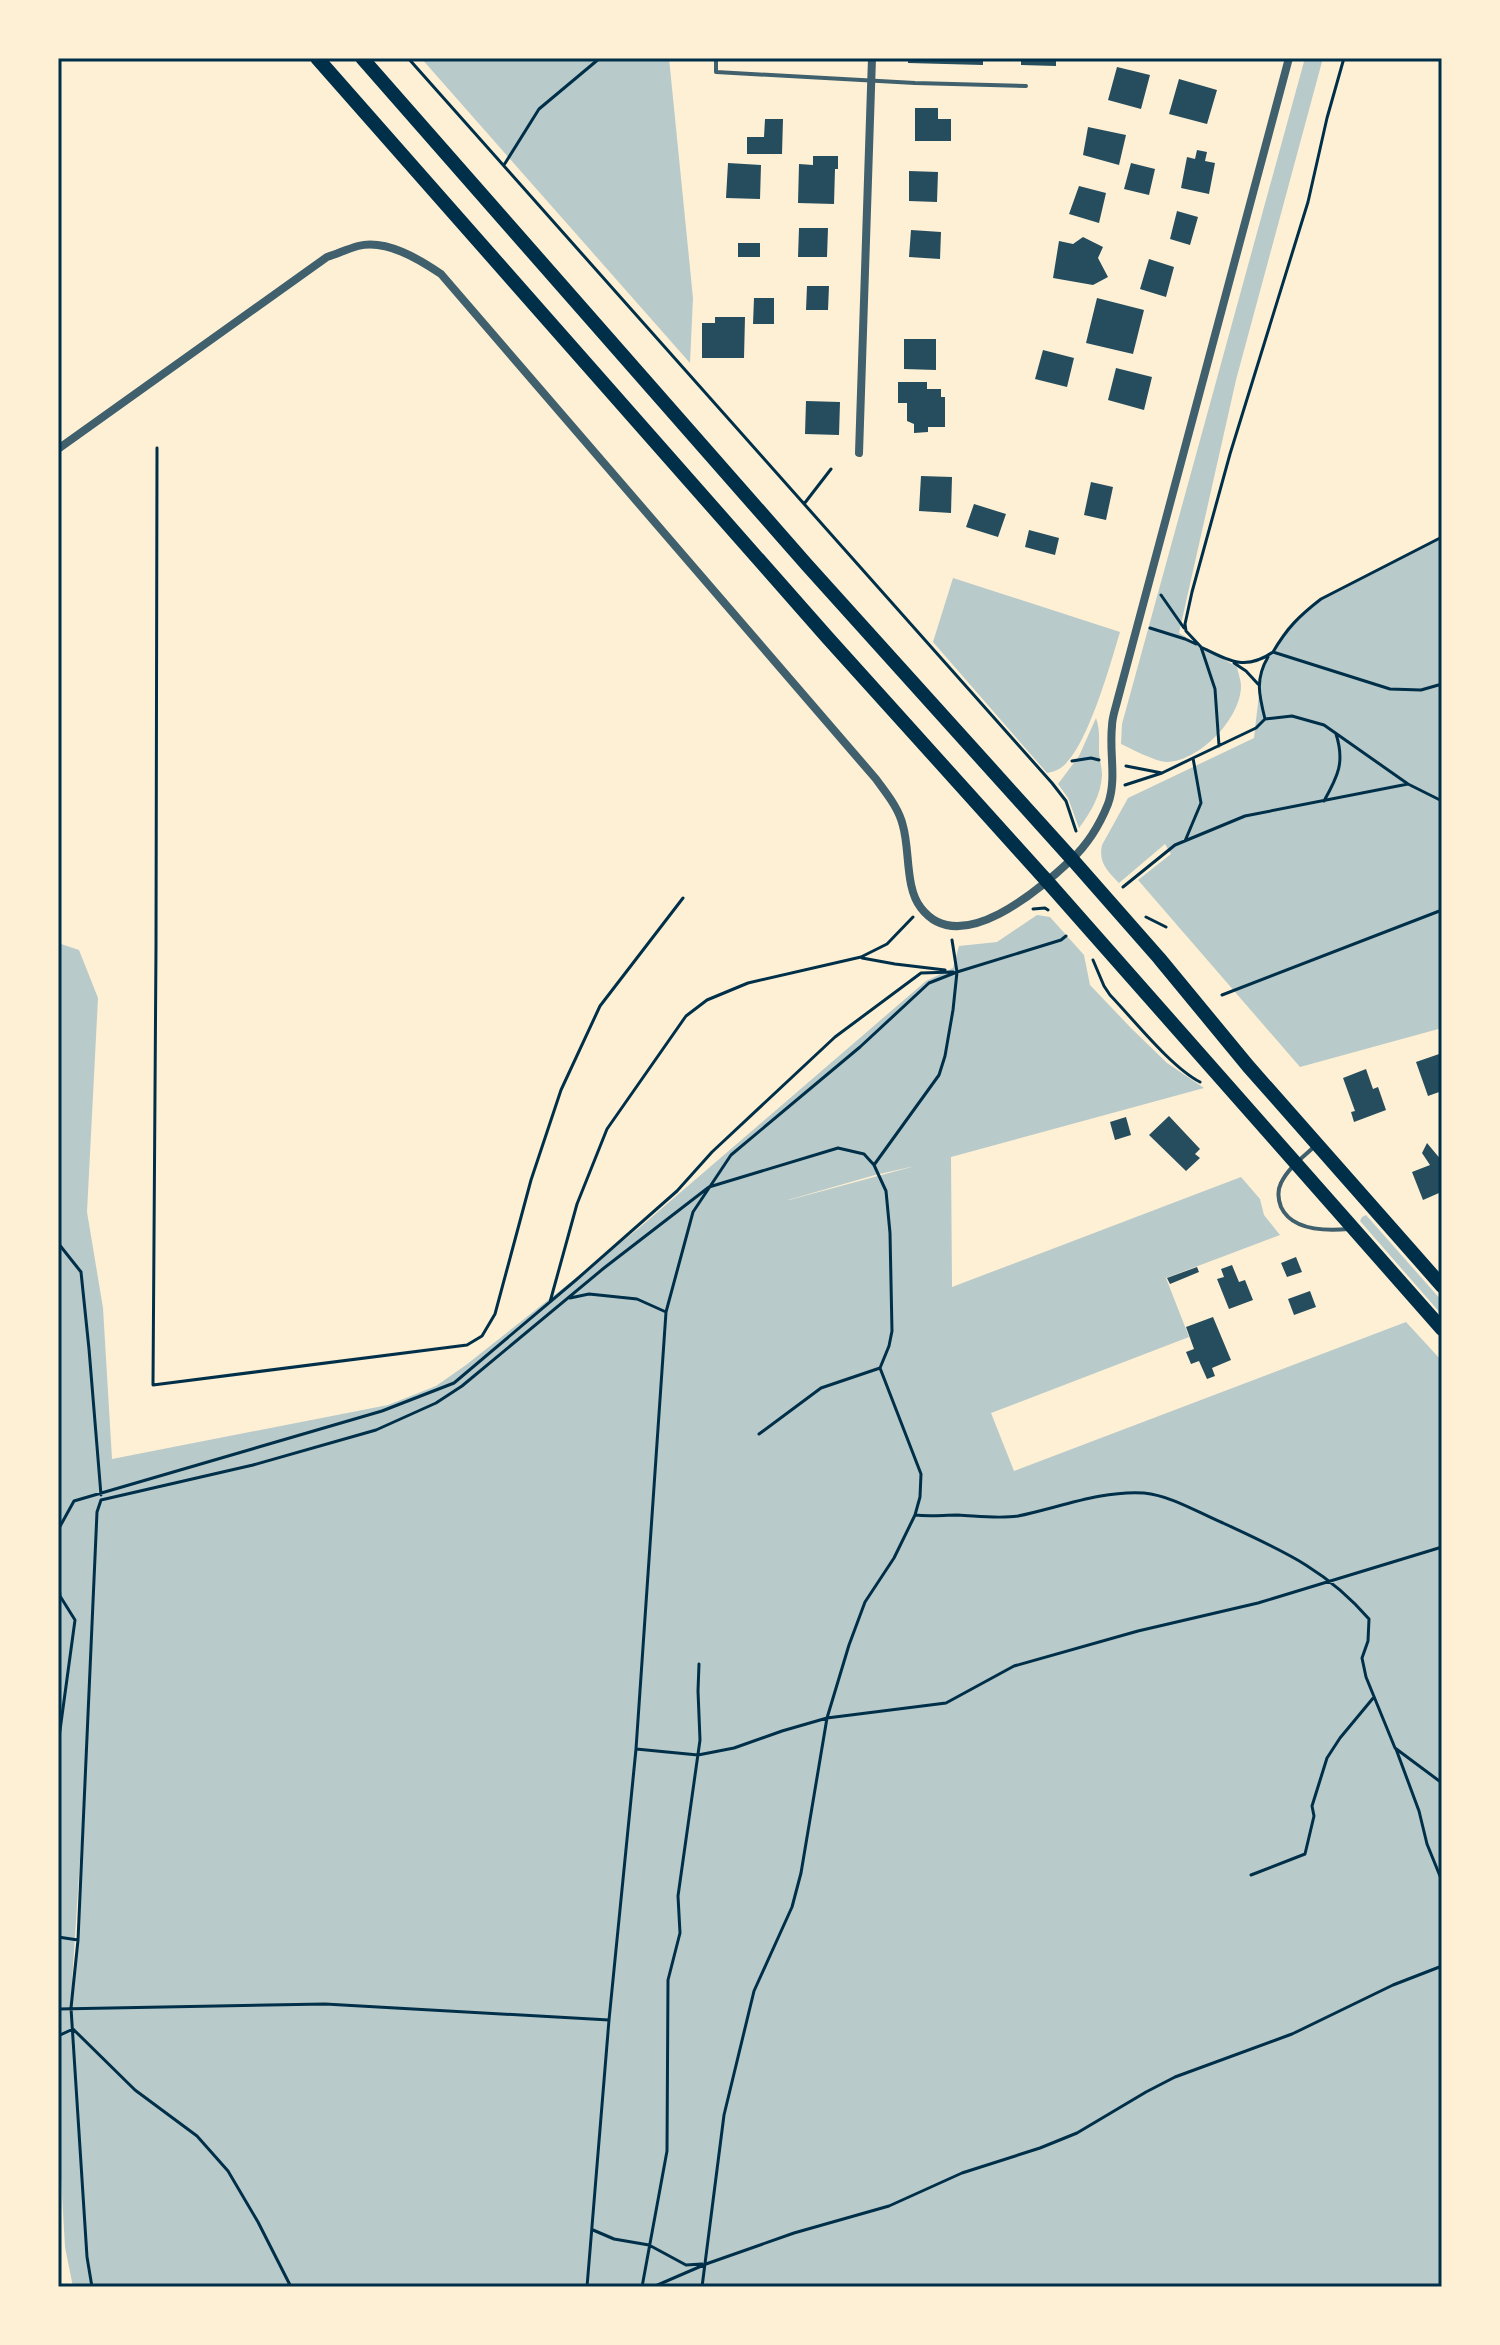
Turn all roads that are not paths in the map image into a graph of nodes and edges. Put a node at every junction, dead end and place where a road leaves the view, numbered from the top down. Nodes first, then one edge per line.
1 (317, 58) edge
2 (362, 58) edge
3 (716, 58) edge
4 (872, 58) edge
5 (1289, 58) edge
6 (871, 80) junction
7 (1026, 86) dead end
8 (58, 449) edge
9 (859, 453) dead end
10 (1072, 859) junction
11 (1046, 880) junction
12 (1316, 1144) junction
13 (1295, 1164) junction
14 (1354, 1229) junction
15 (1442, 1286) edge
16 (1442, 1329) edge

1 - 11 main road
2 - 10 main road
3 - 6 lane
4 - 6 street
5 - 10 street
6 - 7 lane
6 - 9 street
8 - 11 street
10 - 11 street
10 - 12 main road
11 - 13 main road
12 - 13 lane
12 - 15 main road
13 - 14 main road
13 - 14 lane
14 - 16 main road

